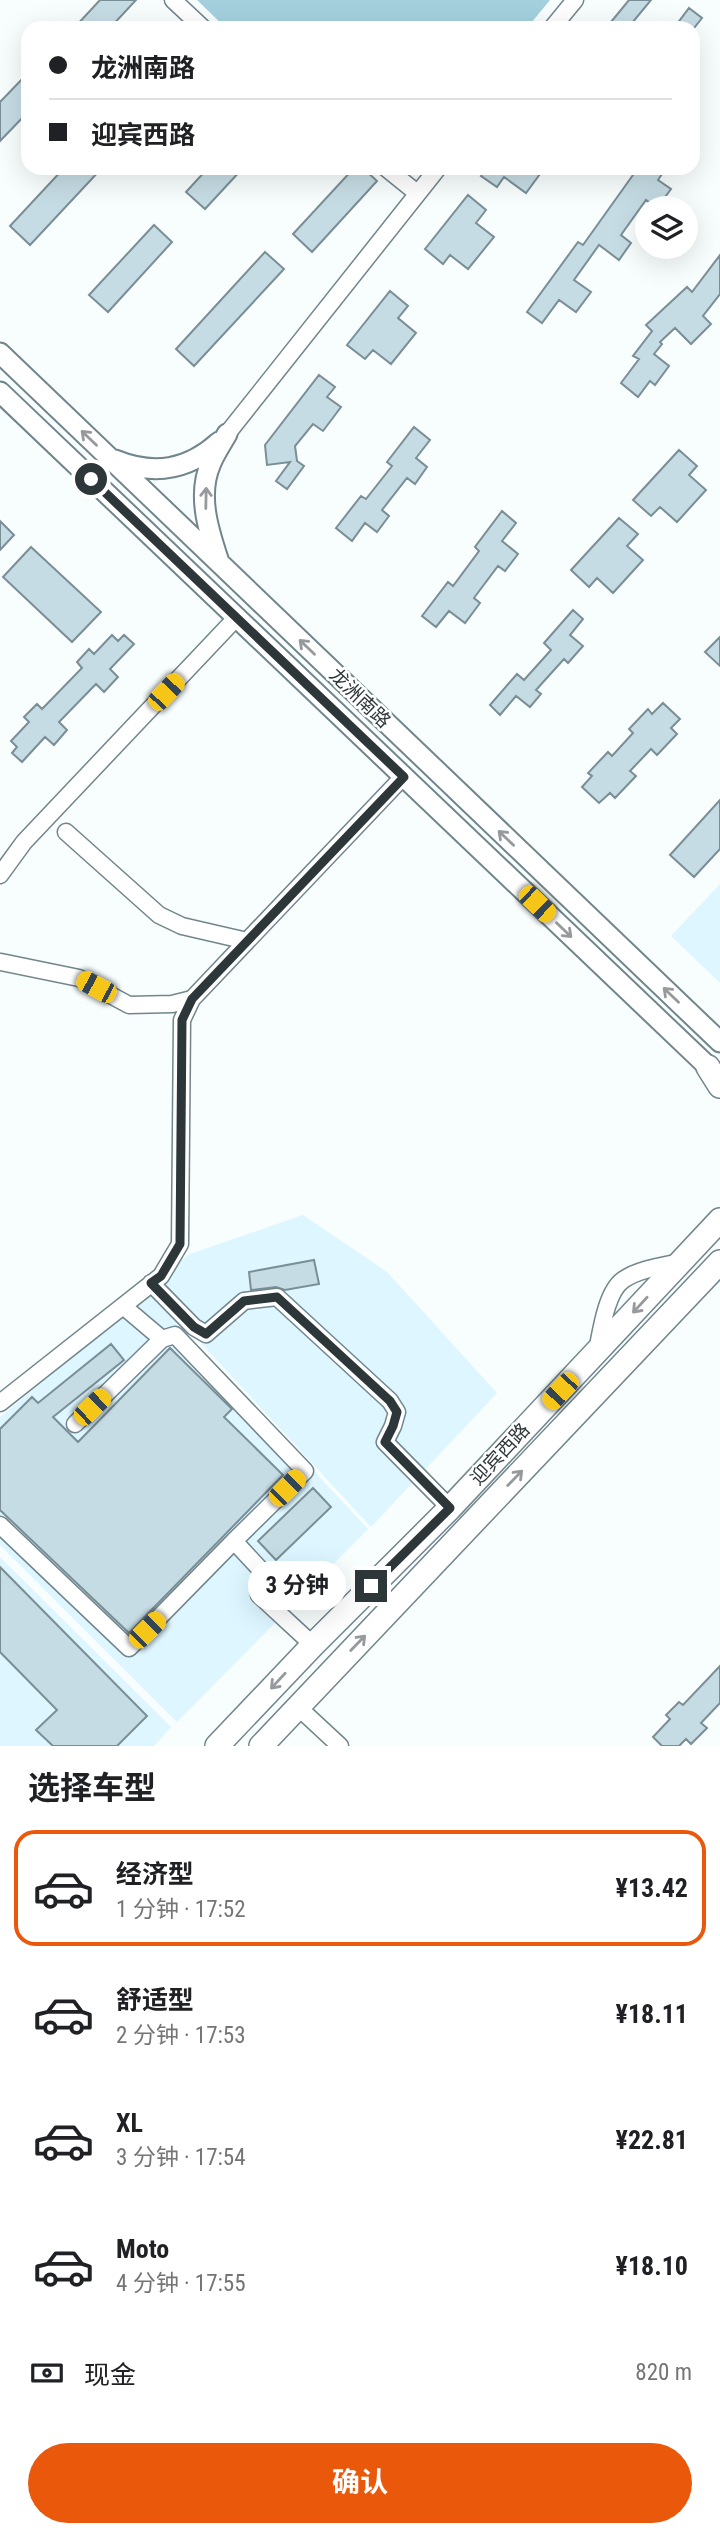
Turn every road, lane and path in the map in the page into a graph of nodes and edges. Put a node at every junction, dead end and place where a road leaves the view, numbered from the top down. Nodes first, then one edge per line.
1 (173, 0) edge
2 (575, 0) edge
3 (196, 21) edge
4 (558, 21) edge
5 (395, 175) edge
6 (432, 175) edge
7 (417, 193) junction
8 (0, 353) edge
9 (0, 392) edge
10 (227, 434) junction
11 (110, 458) junction
12 (220, 564) junction
13 (237, 617) junction
14 (404, 777) junction
15 (66, 832) dead end
16 (0, 874) edge
17 (247, 941) junction
18 (1, 962) edge
19 (192, 999) junction
20 (720, 1042) edge
21 (716, 1077) edge
22 (720, 1220) edge
23 (720, 1262) edge
24 (151, 1283) junction
25 (123, 1306) junction
26 (162, 1339) junction
27 (0, 1403) edge
28 (75, 1424) dead end
29 (450, 1508) junction
30 (0, 1525) edge
31 (234, 1541) junction
32 (313, 1645) junction
33 (298, 1707) junction
34 (217, 1746) edge
35 (261, 1746) edge
36 (340, 1746) edge

1 - 3 street
2 - 4 street
5 - 7 street
6 - 7 street
7 - 10 street
11 -> 8 main road, 龙洲南路
9 - 13 main road, 龙洲南路
10 - 11 main road
12 -> 10 main road
11 - 12 main road, 龙洲南路
20 -> 12 main road, 龙洲南路
13 - 14 main road, 龙洲南路
13 - 16 street
14 - 17 street
14 -> 21 main road, 龙洲南路
15 - 17 street
17 - 19 street
18 - 19 street
19 - 24 street
22 -> 29 highway, 迎宾西路
33 -> 23 highway, 迎宾西路
24 - 25 street
24 - 29 street
25 - 26 street
25 - 27 street
26 - 28 street
26 - 31 street
29 - 32 highway, 迎宾西路
30 - 31 street
31 - 32 street
32 -> 34 highway, 迎宾西路
33 - 35 highway, 迎宾西路
33 - 36 street

